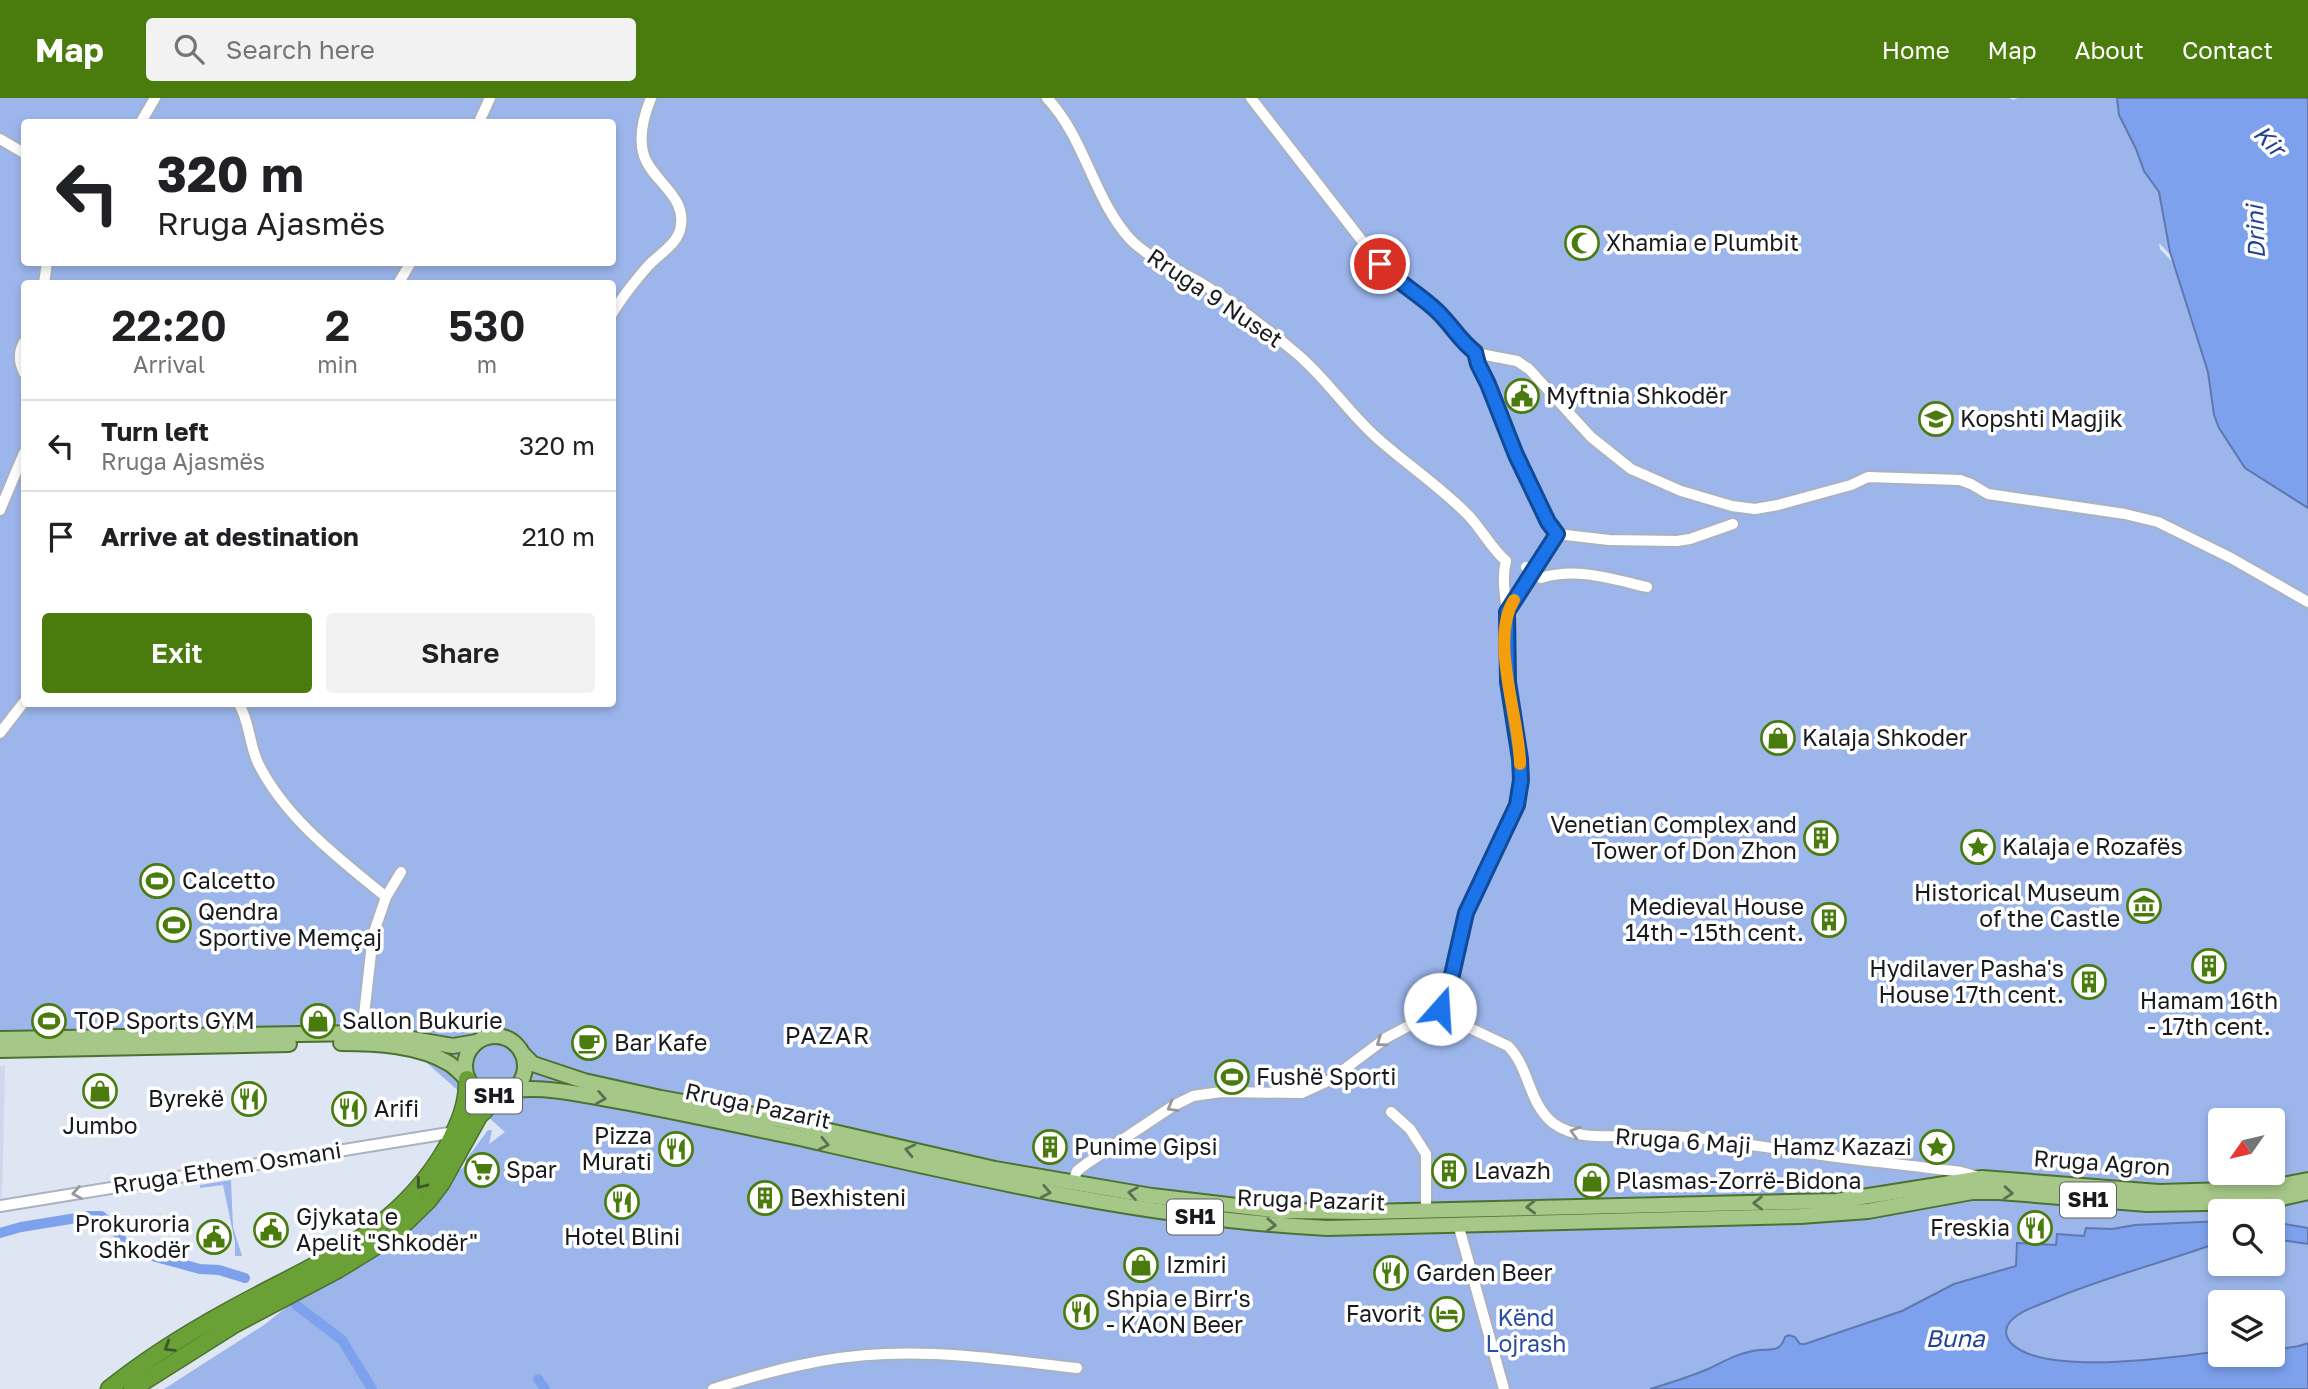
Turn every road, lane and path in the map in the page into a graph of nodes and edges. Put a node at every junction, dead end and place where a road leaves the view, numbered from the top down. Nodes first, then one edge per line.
1 (155, 98) edge
2 (490, 98) edge
3 (651, 98) edge
4 (1047, 98) edge
5 (1251, 98) edge
6 (143, 119) edge
7 (481, 119) edge
8 (0, 139) edge
9 (21, 151) edge
10 (616, 308) edge
11 (21, 347) edge
12 (1475, 352) junction
13 (21, 366) edge
14 (21, 460) edge
15 (0, 510) edge
16 (1733, 524) dead end
17 (1557, 534) junction
18 (1506, 561) junction
19 (1647, 587) dead end
20 (2308, 602) edge
21 (1507, 612) junction
22 (21, 706) edge
23 (240, 707) edge
24 (0, 733) edge
25 (401, 872) dead end
26 (386, 897) junction
27 (1440, 1009) junction
28 (362, 1033) junction
29 (0, 1039) edge
30 (476, 1042) junction
31 (0, 1050) edge
32 (522, 1053) junction
33 (467, 1079) junction
34 (510, 1092) junction
35 (1391, 1112) dead end
36 (461, 1134) junction
37 (1982, 1178) junction
38 (2308, 1180) edge
39 (1073, 1182) junction
40 (2308, 1192) edge
41 (1851, 1201) joint
42 (0, 1206) edge
43 (1426, 1210) junction
44 (1868, 1211) joint
45 (1458, 1224) junction
46 (1077, 1367) dead end
47 (109, 1389) edge
48 (132, 1389) edge
49 (713, 1389) edge
50 (1504, 1389) edge

1 - 6 street
2 - 7 street
3 - 10 street
4 - 18 street, Rruga 9 Nuset
5 - 12 street
8 - 9 street
11 - 13 street
12 - 17 street
12 - 20 street
14 - 15 street
16 - 17 street
17 - 21 street
18 - 19 street, bridge
18 - 21 street
21 - 27 street
22 - 24 street
23 - 26 street
25 - 26 street
26 - 28 street
37 -> 27 street, Rruga 6 Maji
27 -> 39 street
28 - 29 main road, SH1
28 - 30 main road, SH1
30 - 32 main road, SH1
30 - 33 main road, SH1
31 - 33 main road, SH1
32 - 34 main road, SH1
39 -> 32 main road, Rruga Pazarit / SH1
33 - 34 main road, SH1
33 - 36 highway
34 - 36 highway
34 -> 45 main road, Rruga Pazarit / SH1
35 - 43 street
36 -> 42 street, Rruga Ethem Osmani
36 -> 47 highway
36 - 48 highway
37 - 38 main road, Rruga Agron / SH1
37 - 41 main road, Rruga Agron / SH1
43 -> 39 main road, Rruga Pazarit / SH1
44 -> 40 main road, Rruga Agron / SH1
41 -> 43 main road, Rruga Pazarit / SH1
44 - 45 main road, Rruga Pazarit / SH1
45 - 50 street
46 - 49 street

